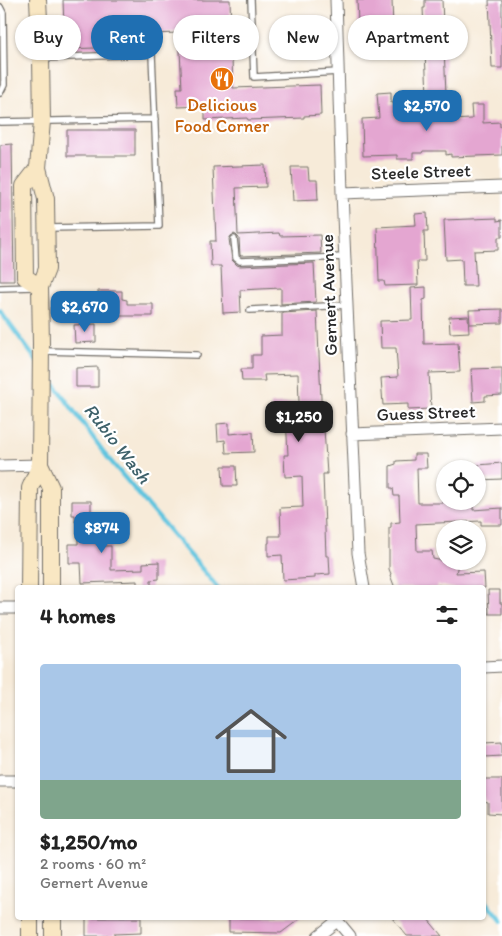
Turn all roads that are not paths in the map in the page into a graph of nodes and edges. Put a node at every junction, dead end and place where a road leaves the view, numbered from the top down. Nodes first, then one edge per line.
1 (38, 0) edge
2 (251, 0) edge
3 (336, 0) edge
4 (0, 7) edge
5 (39, 15) edge
6 (81, 57) edge
7 (41, 60) edge
8 (338, 72) junction
9 (0, 93) edge
10 (155, 119) junction
11 (42, 121) junction
12 (0, 122) edge
13 (38, 168) junction
14 (502, 187) edge
15 (342, 193) junction
16 (46, 228) junction
17 (234, 239) dead end
18 (345, 258) junction
19 (40, 287) junction
20 (0, 288) edge
21 (347, 305) junction
22 (250, 310) dead end
23 (41, 348) junction
24 (197, 355) dead end
25 (502, 428) edge
26 (352, 434) junction
27 (40, 465) junction
28 (0, 466) edge
29 (29, 585) edge
30 (51, 585) edge
31 (363, 585) edge
32 (0, 608) edge
33 (15, 608) edge
34 (502, 666) edge
35 (486, 667) edge
36 (0, 781) edge
37 (15, 781) edge
38 (30, 920) edge
39 (53, 920) edge
40 (335, 920) edge
41 (337, 920) edge
42 (30, 936) edge
43 (53, 936) edge
44 (318, 936) edge
45 (350, 936) edge

1 - 5 main road
2 - 8 lane
3 - 8 street, Gernert Avenue
4 - 9 lane
6 - 10 lane
7 - 11 main road
8 - 15 street, Gernert Avenue
10 - 11 lane
10 - 16 lane
11 - 12 lane
11 - 13 main road
13 - 16 main road
13 - 19 main road
14 - 15 street, Steele Street
15 - 18 street, Gernert Avenue
16 - 19 main road
17 - 18 lane
18 - 21 street, Gernert Avenue
19 - 20 lane
19 - 23 main road
21 - 22 lane
21 - 26 street, Gernert Avenue
23 - 24 lane
23 - 27 main road
25 - 26 street, Guess Street
26 - 31 street, Gernert Avenue
27 - 28 street
27 - 29 main road
27 - 30 main road
32 - 33 street
34 - 35 street
36 - 37 street
38 - 42 main road
39 - 43 main road
40 - 44 street
41 - 45 street

